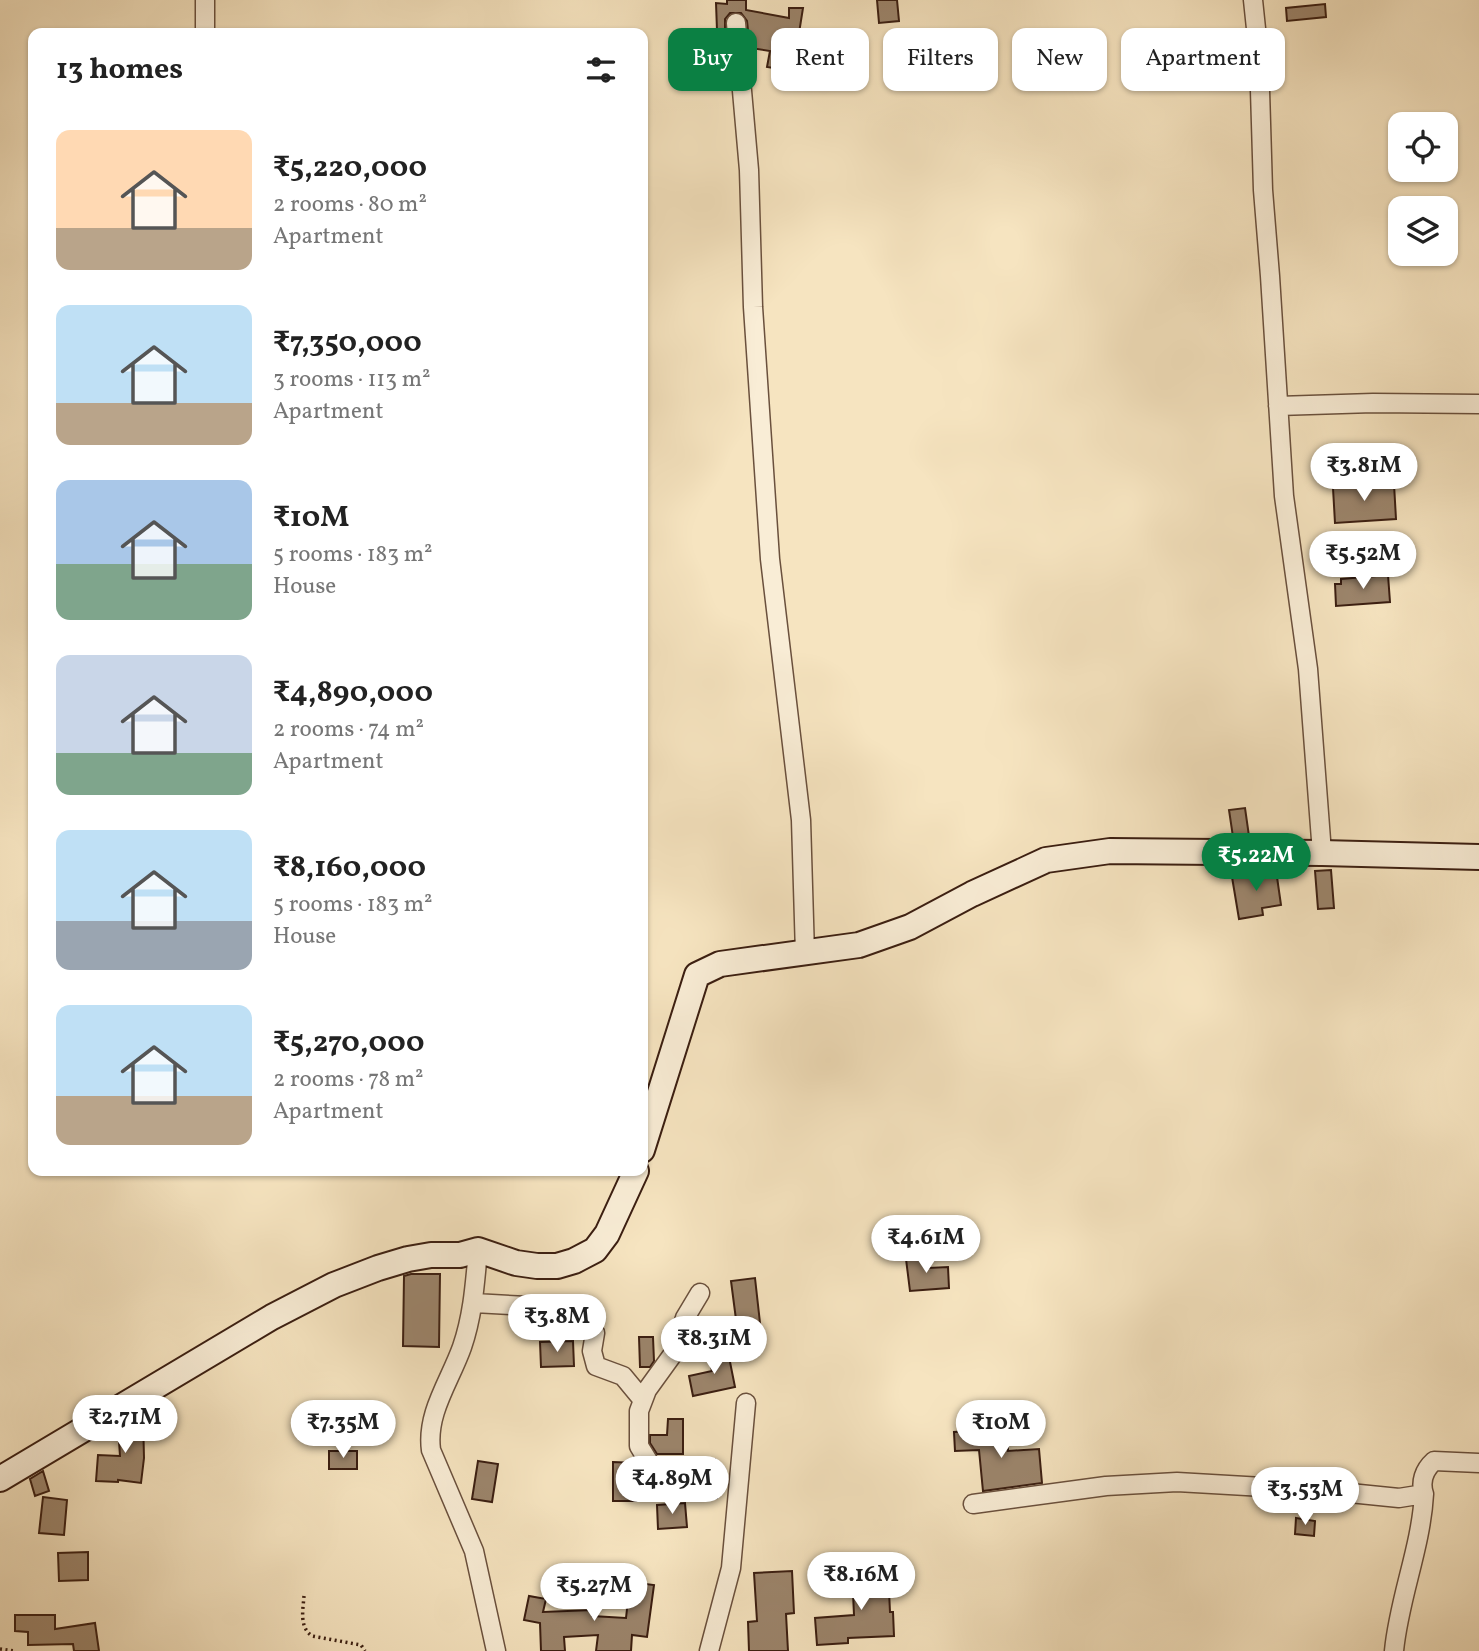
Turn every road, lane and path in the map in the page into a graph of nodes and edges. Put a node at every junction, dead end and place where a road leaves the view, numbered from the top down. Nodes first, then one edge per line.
1 (205, 0) edge
2 (1253, 0) edge
3 (736, 23) dead end
4 (205, 28) edge
5 (1479, 404) edge
6 (1278, 406) junction
7 (1322, 852) junction
8 (1479, 857) edge
9 (806, 954) junction
10 (648, 1131) edge
11 (634, 1176) edge
12 (478, 1250) junction
13 (701, 1293) dead end
14 (474, 1303) junction
15 (642, 1399) junction
16 (746, 1403) dead end
17 (1479, 1463) edge
18 (0, 1479) edge
19 (669, 1481) dead end
20 (1423, 1494) junction
21 (973, 1504) dead end
22 (304, 1596) dead end
23 (0, 1649) edge
24 (14, 1651) edge
25 (365, 1651) edge
26 (496, 1651) edge
27 (709, 1651) edge
28 (1394, 1651) edge

1 - 4 street
2 - 6 street
3 - 9 street
5 - 6 street
6 - 7 street
7 - 8 street
7 - 9 street
9 - 10 street
11 - 12 street
12 - 14 street
12 - 18 street
13 - 15 street
14 - 15 street
14 - 26 street
15 - 19 street
16 - 27 street
17 - 20 street
20 - 21 street
20 - 28 street
22 - 25 path
23 - 24 path

